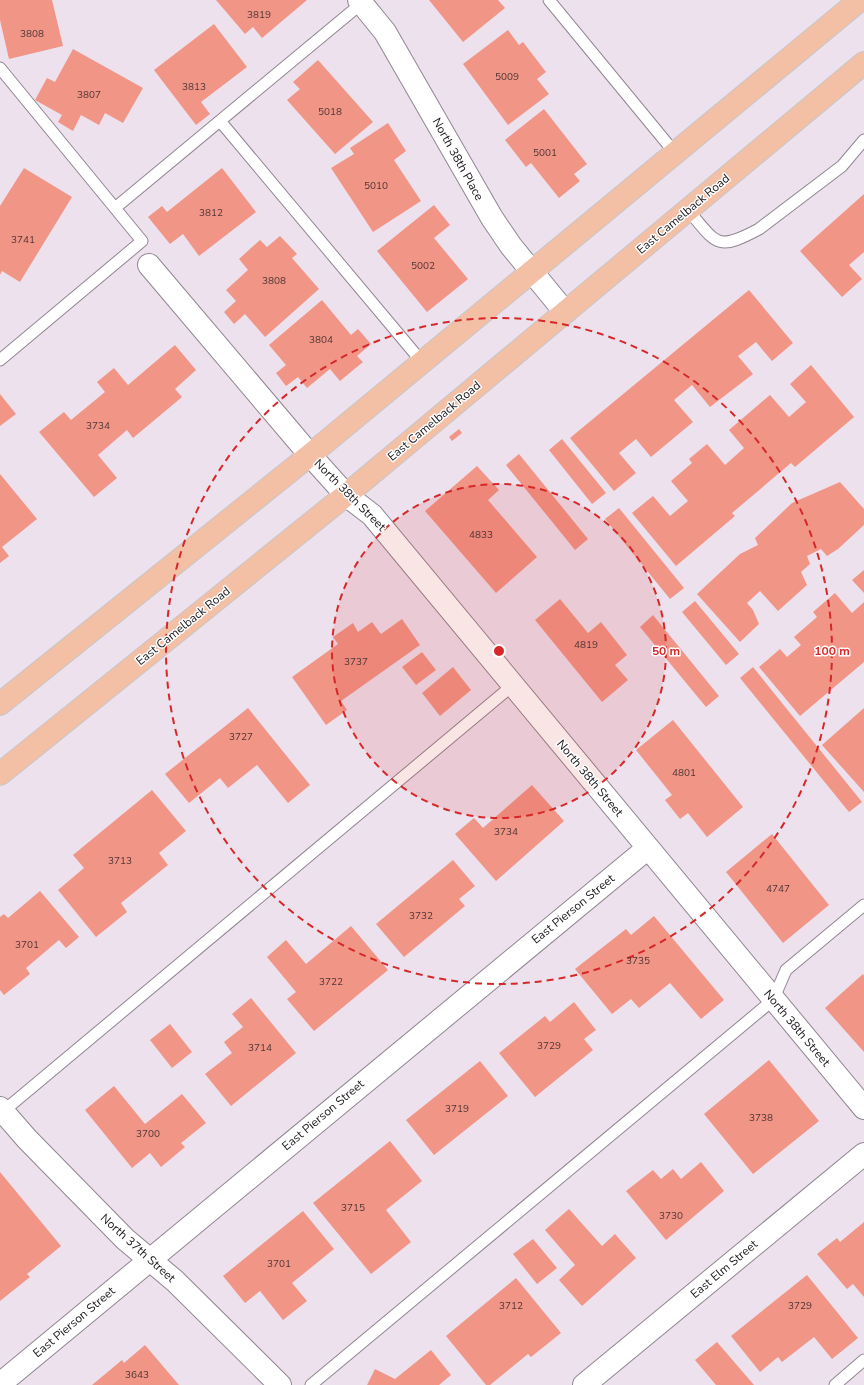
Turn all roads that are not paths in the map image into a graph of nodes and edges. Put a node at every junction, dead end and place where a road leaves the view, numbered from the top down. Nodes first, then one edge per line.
1 (549, 0) edge
2 (860, 0) edge
3 (360, 2) edge
4 (864, 63) edge
5 (0, 68) edge
6 (220, 121) junction
7 (864, 140) edge
8 (675, 154) junction
9 (115, 208) junction
10 (688, 210) junction
11 (149, 265) dead end
12 (531, 271) junction
13 (565, 312) junction
14 (0, 360) edge
15 (422, 362) junction
16 (310, 455) junction
17 (346, 494) junction
18 (513, 685) junction
19 (0, 704) edge
20 (0, 774) edge
21 (648, 848) junction
22 (864, 905) edge
23 (773, 1000) junction
24 (864, 1108) edge
25 (1, 1111) edge
26 (864, 1154) edge
27 (150, 1260) junction
28 (864, 1360) edge
29 (0, 1384) edge
30 (280, 1385) edge
31 (311, 1385) edge
32 (584, 1385) edge
33 (834, 1385) edge

1 - 8 lane
2 - 8 main road
3 - 6 lane
3 - 12 street, North 38th Place
4 - 10 main road, East Camelback Road
5 - 9 lane
6 - 9 lane
6 - 15 lane
7 - 10 lane
8 - 12 main road
9 - 14 lane
10 - 13 main road, East Camelback Road
11 - 16 street
12 - 13 street, North 38th Place
12 - 15 main road
13 - 17 main road, East Camelback Road
15 - 16 main road
16 - 17 street, North 38th Street
16 - 19 main road
17 - 18 street, North 38th Street
17 - 20 main road, East Camelback Road
18 - 21 street, North 38th Street
18 - 25 lane
21 - 23 street, North 38th Street
21 - 27 street, East Pierson Street
22 - 23 lane
23 - 24 street, North 38th Street
23 - 31 lane
25 - 27 street, North 37th Street
26 - 32 street, East Elm Street
27 - 29 street, East Pierson Street
27 - 30 street, North 37th Street
28 - 33 lane

